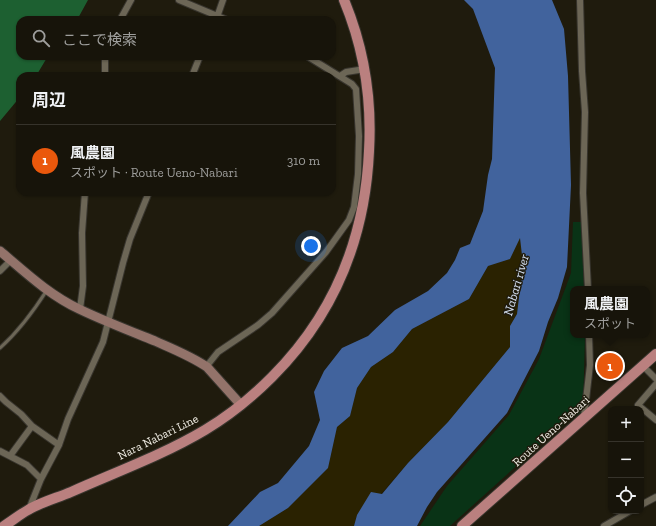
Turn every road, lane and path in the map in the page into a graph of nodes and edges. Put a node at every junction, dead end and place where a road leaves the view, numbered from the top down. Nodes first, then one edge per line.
1 (131, 0) edge
2 (179, 0) edge
3 (223, 0) edge
4 (344, 0) edge
5 (580, 0) edge
6 (122, 16) edge
7 (212, 16) edge
8 (217, 16) edge
9 (105, 60) edge
10 (198, 60) edge
11 (314, 60) edge
12 (365, 69) junction
13 (105, 72) edge
14 (194, 72) edge
15 (333, 72) edge
16 (336, 74) edge
17 (340, 76) junction
18 (85, 196) edge
19 (147, 196) edge
20 (0, 251) edge
21 (11, 260) junction
22 (0, 271) edge
23 (588, 286) edge
24 (47, 290) junction
25 (80, 310) junction
26 (108, 322) junction
27 (589, 338) edge
28 (0, 348) edge
29 (656, 354) edge
30 (206, 366) junction
31 (644, 366) junction
32 (656, 380) edge
33 (656, 384) edge
34 (0, 396) edge
35 (241, 405) junction
36 (584, 420) junction
37 (656, 420) edge
38 (32, 426) junction
39 (59, 445) junction
40 (0, 451) edge
41 (10, 456) junction
42 (41, 479) junction
43 (656, 497) edge
44 (644, 503) edge
45 (29, 509) junction
46 (625, 514) edge
47 (8, 525) edge
48 (462, 526) edge
49 (604, 526) edge

1 - 6 street
2 - 7 street
3 - 8 street
4 - 12 main road, Nara Nabari Line
5 - 23 street
9 - 13 street
10 - 14 street
11 - 15 street
12 - 17 street
12 - 35 main road, Nara Nabari Line
16 - 17 street
17 - 30 street
18 - 25 street
19 - 26 street
20 - 21 street
21 - 22 street
21 - 24 street
24 - 25 street
24 - 28 lane
25 - 26 street
26 - 30 street
26 - 39 street
27 - 36 street
29 - 31 main road, Route Ueno-Nabari
30 - 35 street
31 - 32 street
31 - 36 main road, Route Ueno-Nabari
33 - 37 street
34 - 38 street
35 - 45 main road, Nara Nabari Line
36 - 48 main road, Route Ueno-Nabari
38 - 39 street
38 - 41 street
39 - 42 street
40 - 41 street
41 - 42 street
42 - 45 street
43 - 44 street
45 - 47 main road, Nara Nabari Line
46 - 49 street

